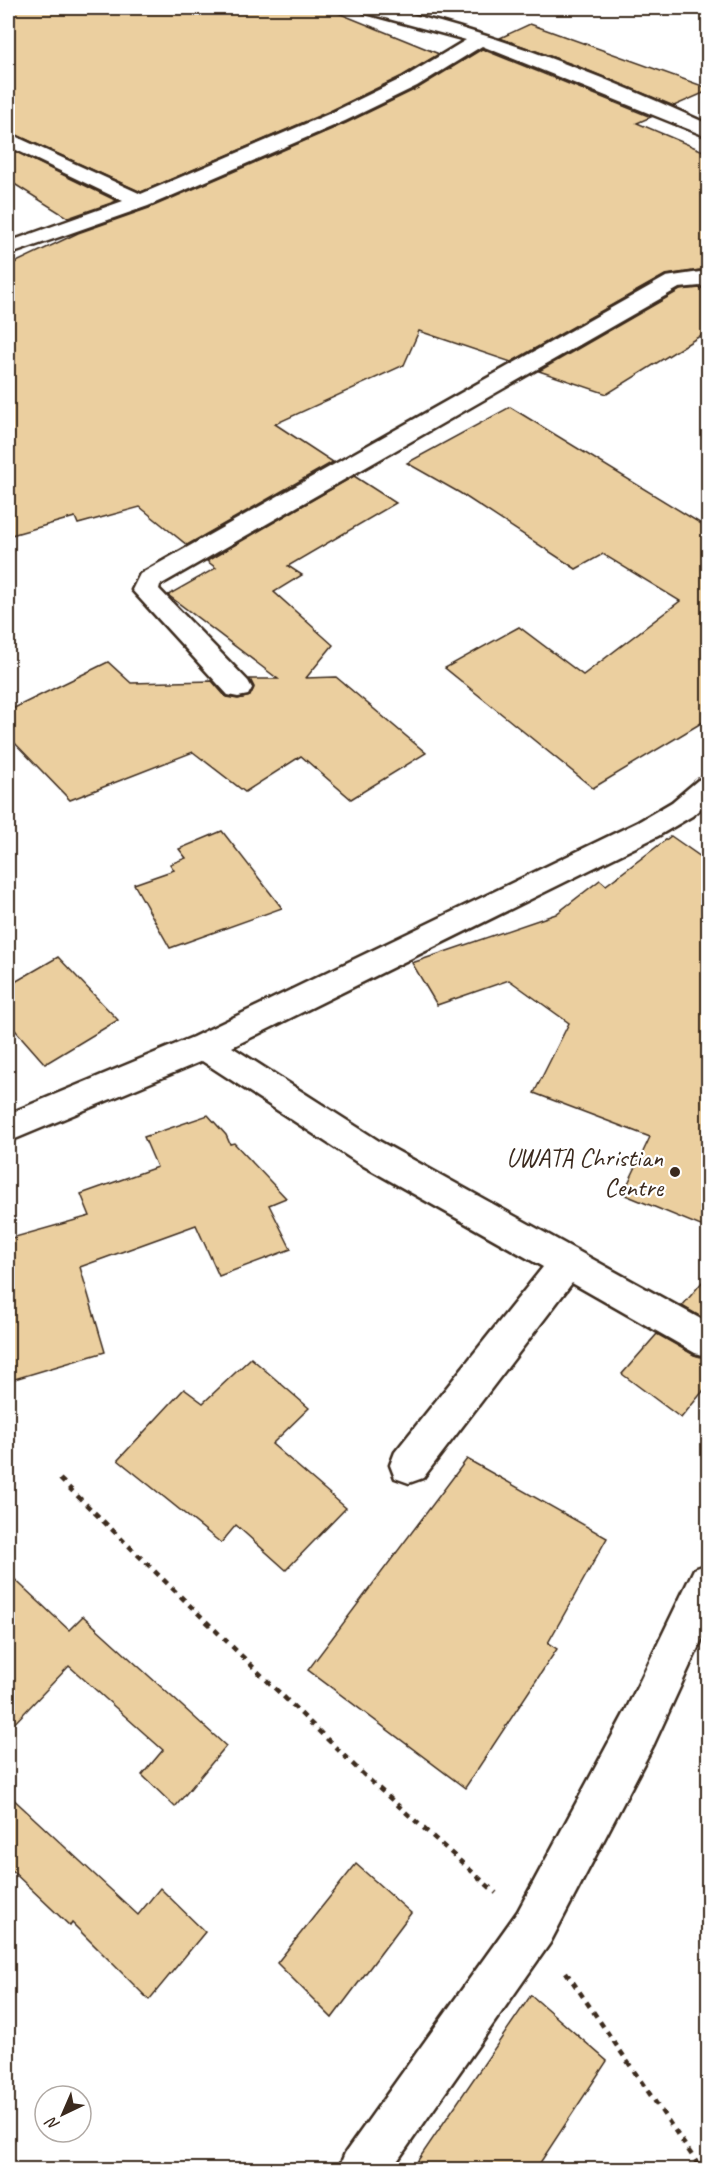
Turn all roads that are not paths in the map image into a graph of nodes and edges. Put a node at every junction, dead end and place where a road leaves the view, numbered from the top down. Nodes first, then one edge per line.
1 (369, 8) edge
2 (422, 8) edge
3 (402, 17) junction
4 (481, 39) junction
5 (708, 131) edge
6 (8, 139) edge
7 (141, 202) junction
8 (8, 249) edge
9 (708, 281) edge
10 (238, 688) dead end
11 (708, 788) edge
12 (204, 1046) junction
13 (8, 1128) edge
14 (568, 1262) junction
15 (708, 1341) edge
16 (409, 1464) dead end
17 (708, 1582) edge
18 (362, 2169) edge

1 - 3 street
2 - 3 street
3 - 4 street
4 - 5 street
4 - 7 street
6 - 7 street
7 - 8 street
9 - 10 street
11 - 12 street
12 - 13 street
12 - 14 street
14 - 15 street
14 - 16 street
17 - 18 street

